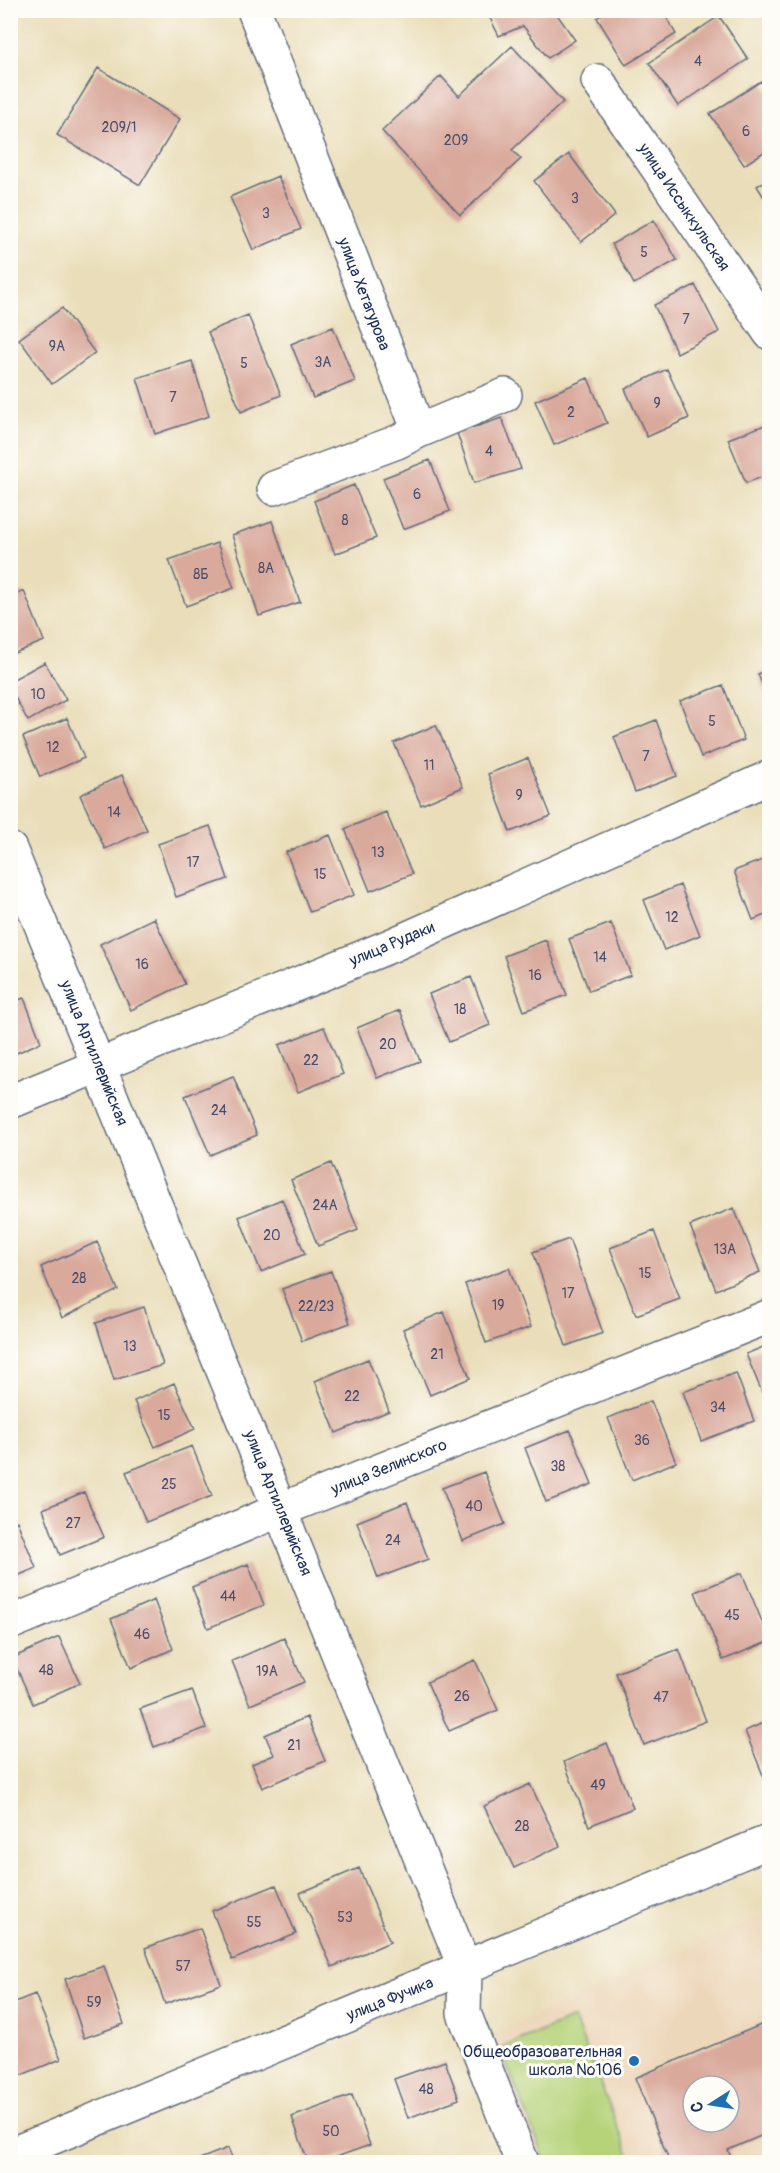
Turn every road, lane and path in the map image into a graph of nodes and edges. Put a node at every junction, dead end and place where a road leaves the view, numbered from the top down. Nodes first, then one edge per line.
1 (254, 10) edge
2 (598, 81) dead end
3 (770, 333) edge
4 (505, 395) dead end
5 (419, 431) junction
6 (274, 488) dead end
7 (770, 777) edge
8 (10, 849) edge
9 (99, 1066) junction
10 (10, 1102) edge
11 (770, 1316) edge
12 (280, 1510) junction
13 (10, 1623) edge
14 (770, 1841) edge
15 (465, 1968) junction
16 (10, 2155) edge
17 (522, 2163) edge

1 - 5 street, улица Хетагурова
2 - 3 street, улица Иссыккульская
4 - 5 street
5 - 6 street
7 - 9 street, улица Рудаки
8 - 9 street, улица Артиллерийская
9 - 10 street, улица Рудаки
9 - 12 street, улица Артиллерийская
11 - 12 street, улица Зелинского
12 - 13 street, улица Зелинского
12 - 15 street, улица Артиллерийская
14 - 15 street, улица Фучика
15 - 16 street, улица Фучика
15 - 17 street, улица Артиллерийская

